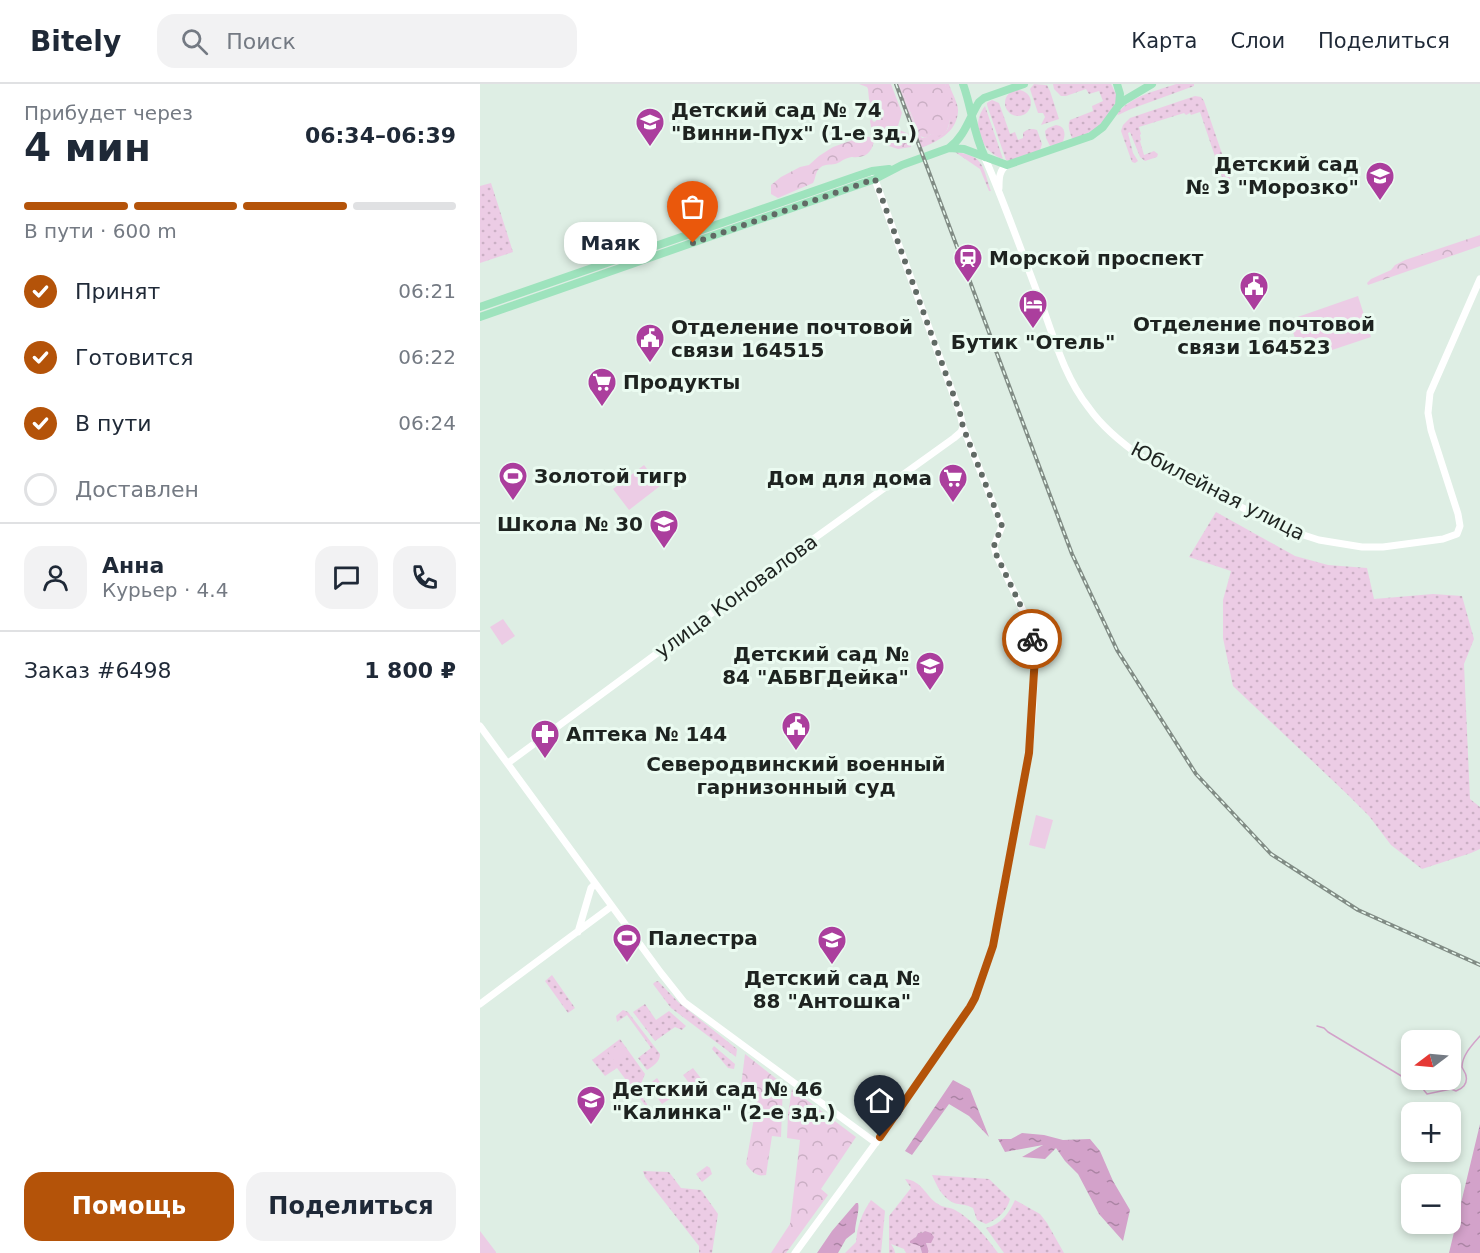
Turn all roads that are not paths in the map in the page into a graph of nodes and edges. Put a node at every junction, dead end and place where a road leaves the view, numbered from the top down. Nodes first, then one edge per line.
1 (1024, 84) edge
2 (1117, 84) edge
3 (1152, 84) edge
4 (964, 87) edge
5 (984, 98) junction
6 (1119, 105) junction
7 (972, 115) junction
8 (949, 148) junction
9 (985, 158) junction
10 (1007, 165) junction
11 (873, 175) junction
12 (999, 190) junction
13 (1480, 279) edge
14 (550, 288) junction
15 (480, 307) edge
16 (480, 317) edge
17 (963, 427) junction
18 (480, 726) edge
19 (508, 763) junction
20 (595, 884) junction
21 (612, 906) junction
22 (578, 932) junction
23 (480, 1004) edge
24 (876, 1143) junction
25 (795, 1253) edge

1 - 5 main road
2 - 6 main road
3 - 6 main road
4 - 5 main road
4 - 7 main road, Юбилейная улица
5 - 7 main road
6 - 10 main road
7 - 8 main road
7 - 9 main road, Юбилейная улица
8 - 9 main road
8 - 11 main road
9 - 10 main road
9 - 12 street, Юбилейная улица
10 - 12 street
11 - 14 main road
11 - 17 street
12 - 13 street, Юбилейная улица
14 - 15 main road
14 - 16 main road
17 - 19 street, улица Коновалова
17 - 24 street
18 - 19 street
19 - 20 street
20 - 21 street
20 - 22 street
21 - 22 street
21 - 24 street
22 - 23 street
24 - 25 street

